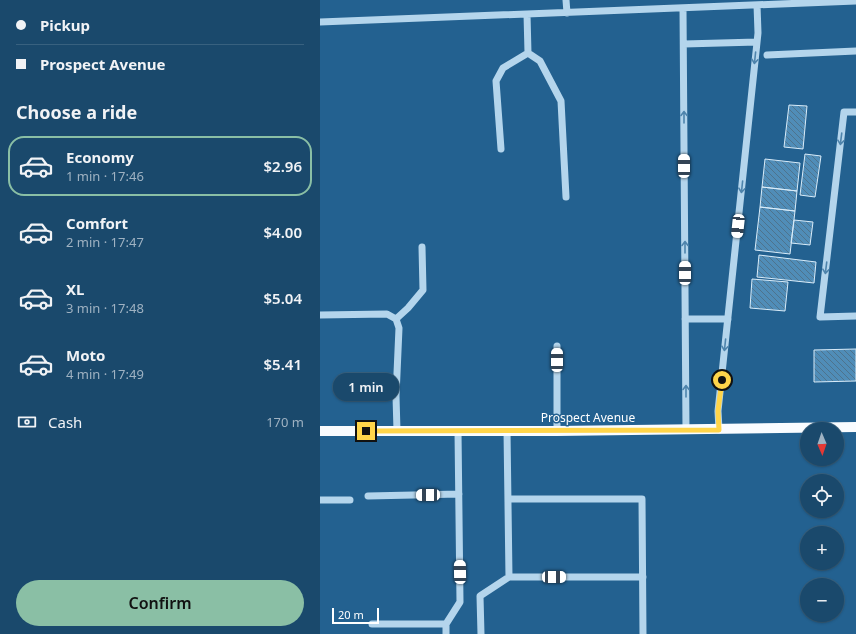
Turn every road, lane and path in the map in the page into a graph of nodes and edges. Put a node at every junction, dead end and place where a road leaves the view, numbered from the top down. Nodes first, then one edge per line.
1 (566, 0) edge
2 (856, 2) edge
3 (757, 5) junction
4 (683, 8) junction
5 (567, 12) junction
6 (527, 14) junction
7 (320, 22) edge
8 (757, 42) junction
9 (684, 44) junction
10 (856, 51) edge
11 (528, 53) junction
12 (767, 55) dead end
13 (856, 112) edge
14 (501, 149) dead end
15 (566, 197) dead end
16 (422, 247) dead end
17 (320, 315) edge
18 (856, 316) edge
19 (396, 319) junction
20 (686, 319) junction
21 (728, 319) junction
22 (557, 346) dead end
23 (856, 427) edge
24 (686, 430) junction
25 (719, 430) junction
26 (320, 431) edge
27 (397, 431) junction
28 (458, 431) junction
29 (507, 431) junction
30 (557, 431) junction
31 (458, 494) junction
32 (368, 496) dead end
33 (508, 499) junction
34 (320, 500) edge
35 (350, 500) dead end
36 (509, 577) junction
37 (643, 577) junction
38 (372, 624) dead end
39 (446, 624) junction
40 (446, 634) edge
41 (481, 634) edge
42 (643, 634) edge

1 - 5 street
2 - 3 street
3 - 4 street
3 - 8 street
4 - 5 street
4 - 9 street
5 - 6 street
6 - 7 street
6 - 11 street
8 - 9 street
8 -> 21 street
20 -> 9 street
10 - 12 street
11 - 14 street
11 - 15 street
13 -> 18 street
16 - 19 street
17 - 19 street
19 - 27 street
20 - 21 street
24 -> 20 street
21 -> 25 street
22 - 30 street
23 - 25 main road, Prospect Avenue
24 - 25 main road, Prospect Avenue
24 - 30 main road, Prospect Avenue
26 - 27 main road, Prospect Avenue
27 - 28 main road, Prospect Avenue
28 - 29 main road, Prospect Avenue
28 - 31 street
29 - 30 main road, Prospect Avenue
29 - 33 street
31 - 32 street
31 - 39 street
33 - 36 street
33 - 37 street
34 - 35 street
36 - 37 street
36 - 41 street
37 - 42 street
38 - 39 street
39 - 40 street

